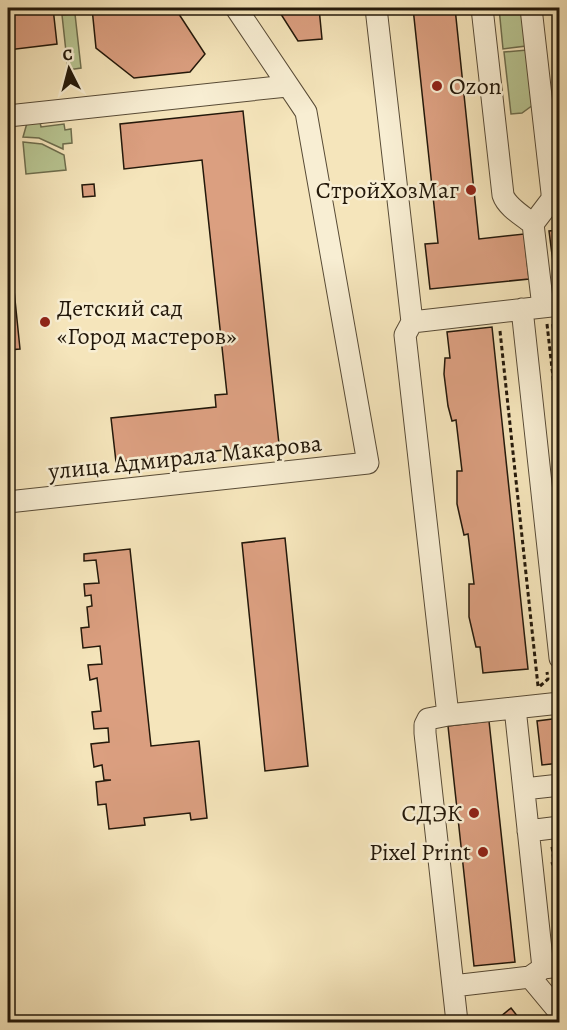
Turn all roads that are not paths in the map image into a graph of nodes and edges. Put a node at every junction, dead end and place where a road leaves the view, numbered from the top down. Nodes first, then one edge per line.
1 (236, 8) edge
2 (376, 8) edge
3 (482, 8) edge
4 (531, 8) edge
5 (287, 86) junction
6 (8, 116) edge
7 (533, 224) junction
8 (549, 306) edge
9 (522, 309) junction
10 (412, 322) junction
11 (8, 502) edge
12 (560, 658) edge
13 (550, 704) edge
14 (515, 708) junction
15 (448, 715) junction
16 (560, 785) edge
17 (524, 789) junction
18 (560, 827) edge
19 (528, 831) junction
20 (544, 971) edge
21 (453, 986) junction
22 (560, 1013) edge
23 (457, 1023) edge

1 - 5 street
2 - 10 street
3 - 7 street
4 - 7 street
5 - 6 street
5 - 11 street, улица Адмирала Макарова
7 - 8 street
8 - 9 street
9 - 10 street
9 - 12 street
10 - 15 street
13 - 14 street
14 - 15 street
14 - 17 street
15 - 21 street
16 - 17 street
17 - 19 street
18 - 19 street
19 - 20 street
20 - 21 street
20 - 22 street
21 - 23 street

